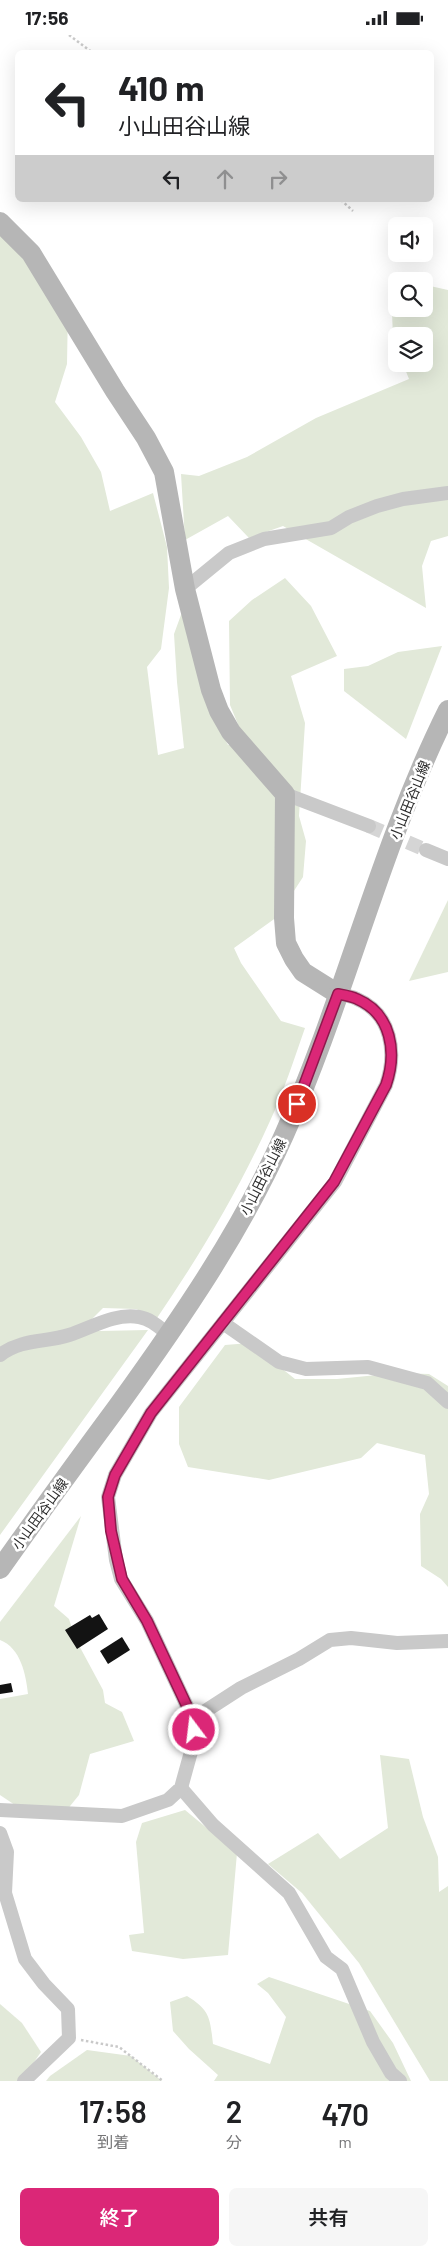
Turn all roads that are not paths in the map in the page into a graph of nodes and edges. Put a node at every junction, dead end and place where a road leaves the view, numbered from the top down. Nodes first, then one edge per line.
1 (0, 223) edge
2 (448, 493) edge
3 (185, 589) junction
4 (448, 710) edge
5 (285, 795) junction
6 (369, 826) tunnel mouth
7 (426, 850) tunnel mouth
8 (448, 859) edge
9 (338, 994) junction
10 (223, 1323) junction
11 (169, 1335) junction
12 (0, 1355) edge
13 (448, 1402) edge
14 (0, 1569) edge
15 (448, 1641) edge
16 (193, 1719) junction
17 (181, 1788) junction
18 (0, 1810) edge
19 (0, 1833) edge
20 (24, 2081) edge
21 (400, 2081) edge

1 - 3 main road
2 - 3 street
3 - 5 main road
4 - 9 main road, 小山田谷山線
5 - 6 street
5 - 9 main road
7 - 8 street
9 - 10 street
9 - 11 main road, 小山田谷山線
10 - 13 street
10 - 16 street
11 - 12 street
11 - 14 main road, 小山田谷山線
15 - 16 street
16 - 17 street
17 - 18 street
17 - 21 street
19 - 20 street

